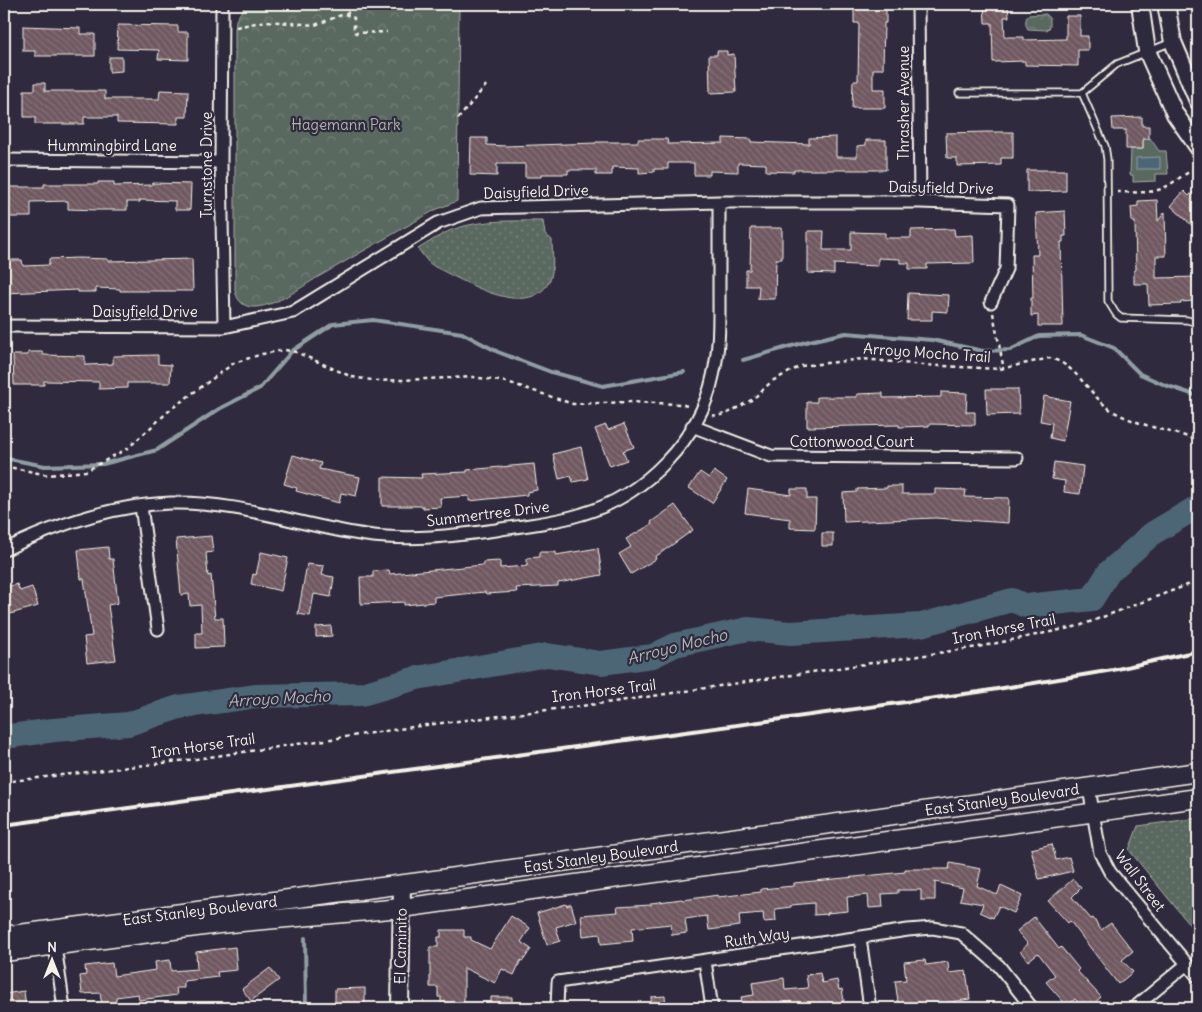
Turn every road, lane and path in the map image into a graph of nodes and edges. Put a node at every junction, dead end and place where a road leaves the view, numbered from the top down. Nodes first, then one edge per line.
1 (222, 4) edge
2 (918, 4) edge
3 (1140, 4) edge
4 (1166, 4) edge
5 (352, 11) dead end
6 (345, 14) junction
7 (236, 27) dead end
8 (387, 32) dead end
9 (1173, 42) junction
10 (1147, 52) junction
11 (487, 84) dead end
12 (959, 93) dead end
13 (1082, 93) junction
14 (1198, 101) edge
15 (458, 119) dead end
16 (1198, 147) edge
17 (4, 160) edge
18 (221, 162) junction
19 (1192, 171) dead end
20 (1108, 192) junction
21 (719, 202) junction
22 (920, 202) junction
23 (991, 302) joint
24 (1198, 323) edge
25 (4, 326) edge
26 (224, 327) junction
27 (1000, 369) junction
28 (702, 411) junction
29 (692, 426) junction
30 (1198, 436) edge
31 (1192, 438) junction
32 (1198, 440) edge
33 (1017, 458) dead end
34 (4, 466) edge
35 (141, 506) junction
36 (4, 550) edge
37 (1198, 580) edge
38 (158, 629) dead end
39 (1198, 772) edge
40 (4, 782) edge
41 (1089, 788) junction
42 (1198, 798) edge
43 (1092, 814) junction
44 (402, 884) junction
45 (402, 908) junction
46 (4, 936) edge
47 (860, 938) junction
48 (55, 946) junction
49 (4, 952) edge
50 (705, 961) junction
51 (1187, 964) junction
52 (1198, 977) edge
53 (64, 1008) edge
54 (400, 1008) edge
55 (558, 1008) edge
56 (712, 1008) edge
57 (870, 1008) edge
58 (1032, 1008) edge
59 (1134, 1008) edge

1 - 18 street, Turnstone Drive
2 - 22 street, Thrasher Avenue
3 - 10 main road
4 - 9 main road
5 - 6 path
6 - 7 path
6 - 8 path
9 - 10 lane
9 - 14 main road
10 - 13 lane
10 - 16 main road
11 - 15 path
12 - 13 lane
13 - 20 lane
17 - 18 street, Hummingbird Lane
18 - 26 street, Turnstone Drive
19 - 20 path
20 - 24 lane
21 - 22 street, Daisyfield Drive
21 - 26 street, Daisyfield Drive
21 - 28 street, Summertree Drive
22 - 23 street, Daisyfield Drive
23 - 27 path
25 - 26 street, Daisyfield Drive
27 - 28 path, Arroyo Mocho Trail
27 - 31 path, Arroyo Mocho Trail
28 - 29 street, Summertree Drive
28 - 34 path, Arroyo Mocho Trail
29 - 33 street, Cottonwood Court
29 - 35 street, Summertree Drive
30 - 31 path
31 - 32 path, Arroyo Mocho Trail
35 - 36 street, Summertree Drive
35 - 38 street
37 - 40 path, Iron Horse Trail
39 - 41 main road, East Stanley Boulevard
41 - 43 street, Wall Street
41 - 44 main road, East Stanley Boulevard
42 - 43 main road, East Stanley Boulevard
43 - 45 main road, East Stanley Boulevard
43 - 51 street, Wall Street
44 - 45 main road, El Caminito
44 - 46 main road, East Stanley Boulevard
45 - 48 main road, East Stanley Boulevard
45 - 54 main road, El Caminito
47 - 50 street, Ruth Way
47 - 57 street
47 - 58 street, Ruth Way
48 - 49 main road, East Stanley Boulevard
48 - 53 street
50 - 55 street, Ruth Way
50 - 56 street
51 - 52 street, Wall Street
51 - 59 street

